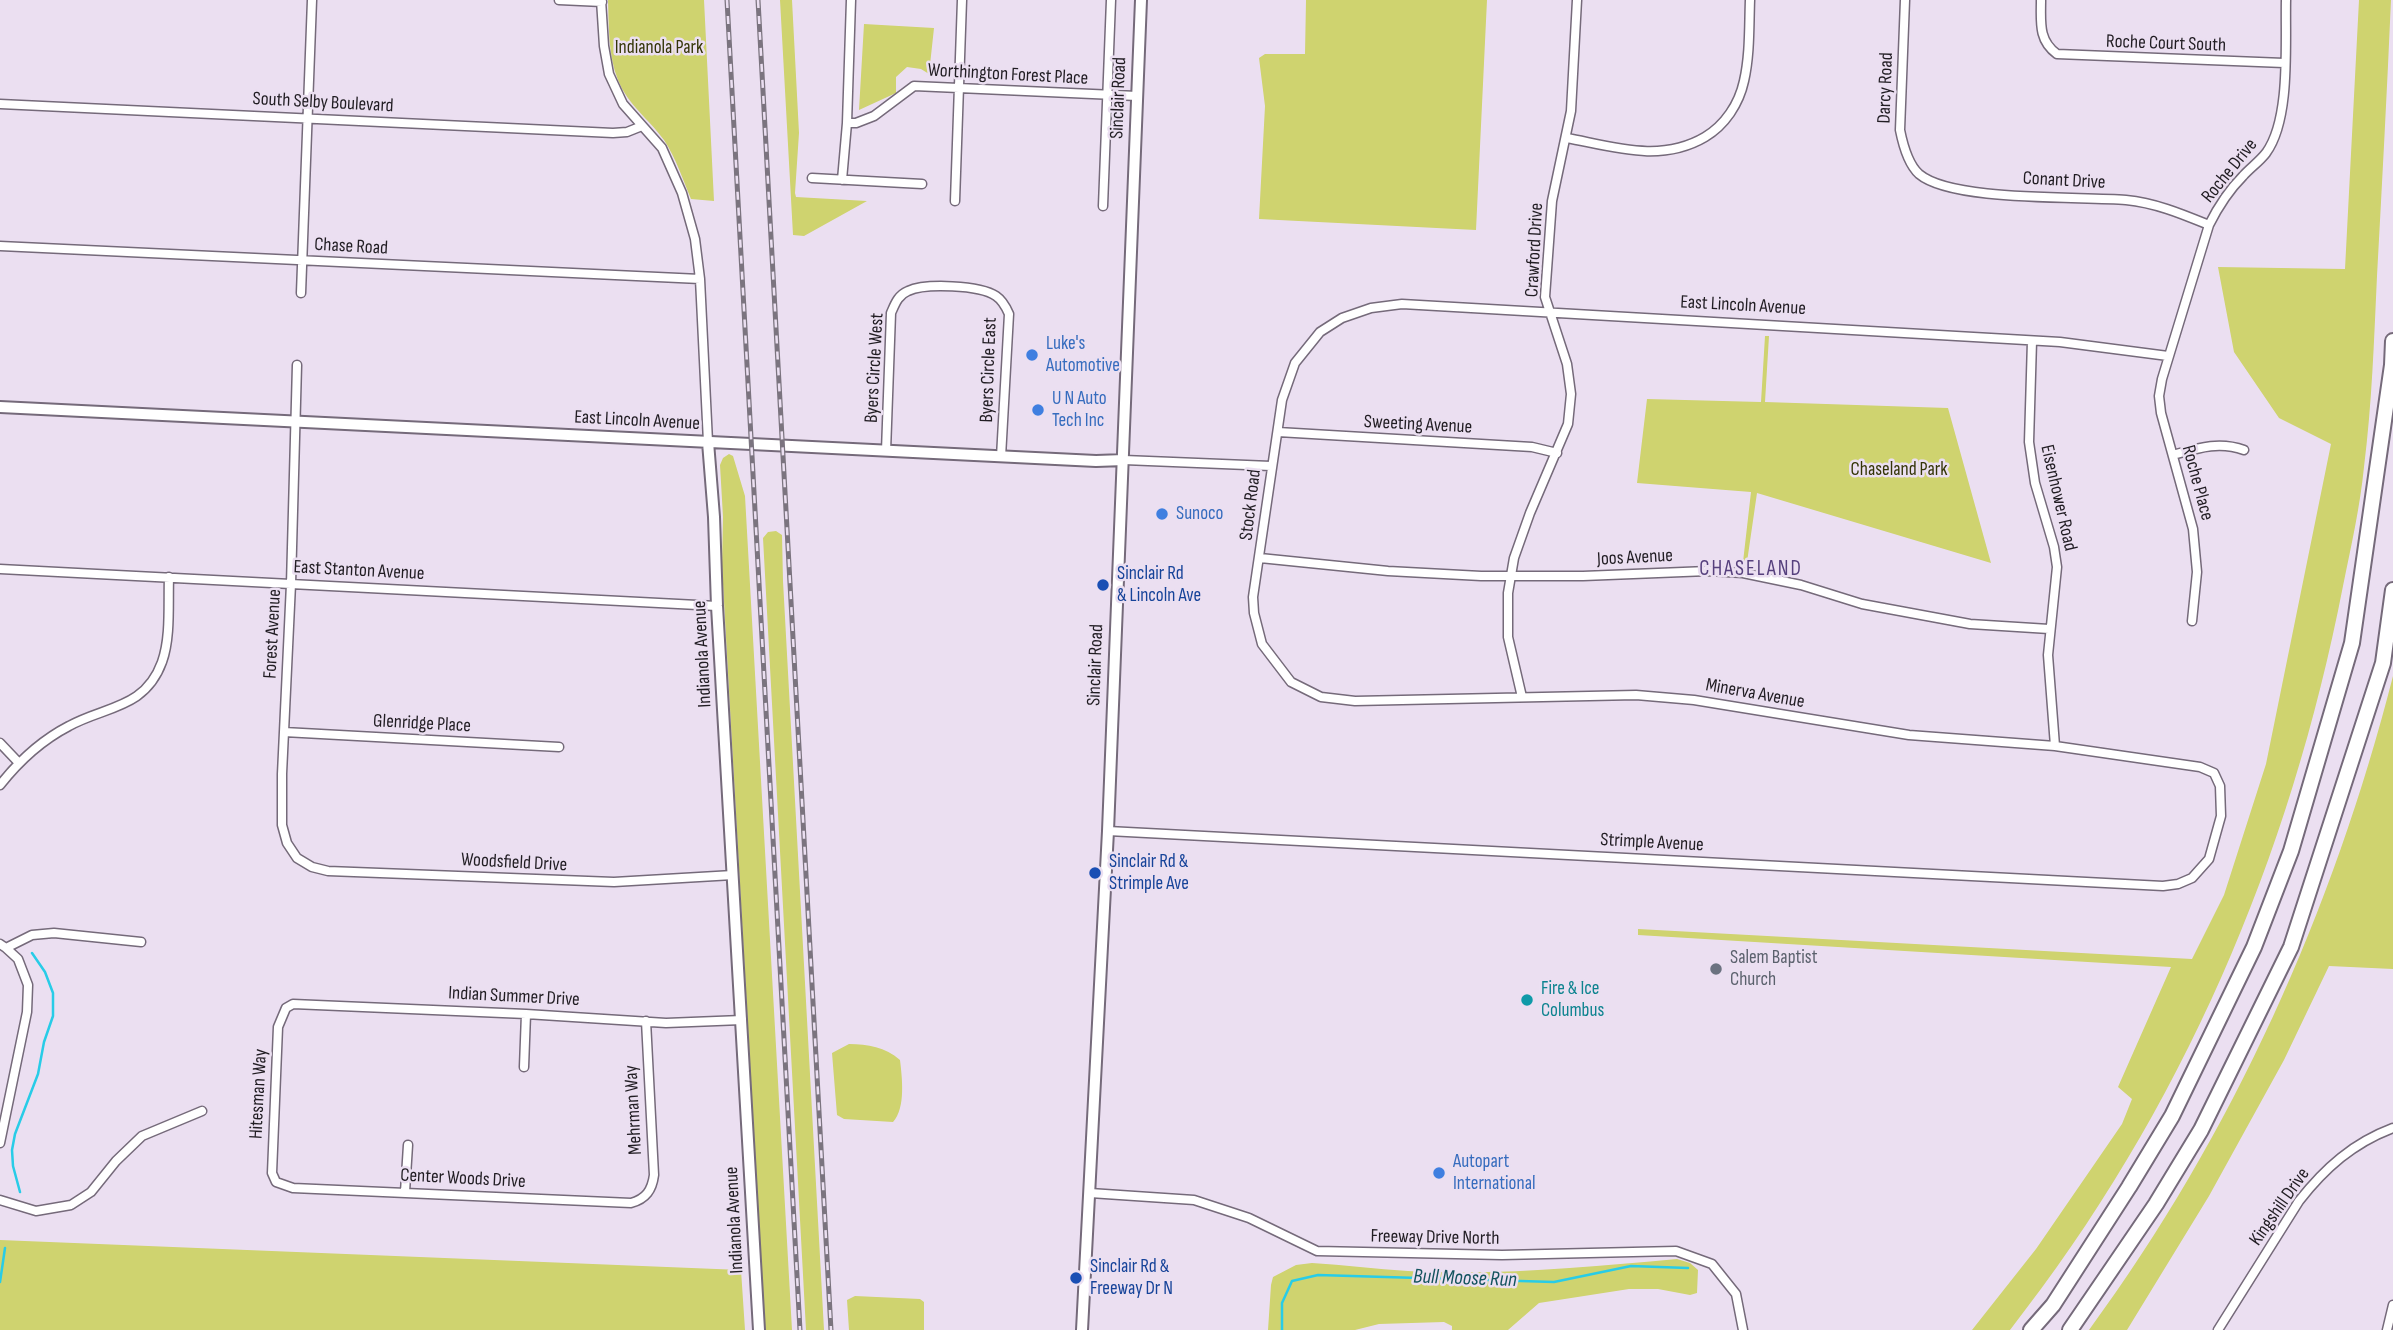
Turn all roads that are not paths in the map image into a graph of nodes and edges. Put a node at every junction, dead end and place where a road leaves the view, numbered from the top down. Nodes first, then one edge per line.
1 (312, 0) edge
2 (559, 0) edge
3 (851, 0) edge
4 (962, 0) edge
5 (1111, 0) edge
6 (1141, 0) edge
7 (1577, 0) edge
8 (1750, 0) edge
9 (1905, 0) edge
10 (2041, 0) edge
11 (2286, 0) edge
12 (601, 1) edge
13 (2284, 63) junction
14 (959, 88) junction
15 (1108, 95) junction
16 (1137, 96) junction
17 (0, 104) edge
18 (308, 118) junction
19 (846, 123) junction
20 (642, 125) junction
21 (1567, 138) junction
22 (1918, 173) joint
23 (812, 178) dead end
24 (842, 180) junction
25 (922, 184) dead end
26 (954, 201) dead end
27 (1103, 206) dead end
28 (2209, 225) junction
29 (0, 246) edge
30 (302, 261) junction
31 (700, 279) junction
32 (947, 287) joint
33 (301, 293) dead end
34 (1550, 313) junction
35 (1320, 332) joint
36 (2032, 341) junction
37 (2393, 341) edge
38 (2168, 356) junction
39 (297, 365) dead end
40 (0, 407) edge
41 (296, 422) junction
42 (1278, 432) junction
43 (708, 442) junction
44 (2244, 450) dead end
45 (886, 451) junction
46 (1557, 453) junction
47 (2173, 455) junction
48 (1001, 457) junction
49 (1124, 460) junction
50 (1271, 466) junction
51 (1260, 558) junction
52 (0, 569) edge
53 (1511, 576) junction
54 (169, 577) junction
55 (291, 584) junction
56 (2393, 590) edge
57 (717, 606) junction
58 (2192, 621) dead end
59 (2049, 629) junction
60 (1291, 682) joint
61 (1522, 697) junction
62 (284, 733) junction
63 (0, 743) edge
64 (2055, 746) junction
65 (559, 747) dead end
66 (19, 763) junction
67 (0, 785) edge
68 (1108, 831) junction
69 (297, 858) joint
70 (733, 875) junction
71 (2192, 878) joint
72 (141, 942) dead end
73 (3, 946) edge
74 (286, 1008) joint
75 (526, 1014) junction
76 (742, 1020) junction
77 (646, 1021) junction
78 (524, 1067) dead end
79 (202, 1111) dead end
80 (2393, 1128) edge
81 (0, 1143) edge
82 (408, 1145) dead end
83 (276, 1182) joint
84 (405, 1192) junction
85 (1090, 1194) junction
86 (647, 1195) joint
87 (0, 1200) edge
88 (2393, 1305) edge
89 (758, 1330) edge
90 (1082, 1330) edge
91 (1743, 1330) edge
92 (2031, 1330) edge
93 (2070, 1330) edge
94 (2218, 1330) edge
95 (2387, 1330) edge

1 - 18 street
2 - 12 street
3 - 19 street
4 - 14 street
5 - 15 street
6 - 16 main road, Sinclair Road
7 - 21 street, Crawford Drive
8 - 21 street
9 - 22 street, Darcy Road
10 - 13 street, Roche Court South
11 - 13 street, Roche Drive
12 - 20 street, Indianola Avenue
13 - 28 street, Roche Drive
14 - 15 street, Worthington Forest Place
14 - 19 street, Worthington Forest Place
14 - 26 street
15 - 16 street, Worthington Forest Place
15 - 27 street
16 - 49 main road, Sinclair Road
17 - 18 street, South Selby Boulevard
18 - 20 street, South Selby Boulevard
18 - 30 street
19 - 24 street
20 - 31 street, Indianola Avenue
21 - 34 street, Crawford Drive
22 - 28 street, Conant Drive
23 - 24 street
24 - 25 street
28 - 38 street, Roche Drive
29 - 30 street, Chase Road
30 - 31 street, Chase Road
30 - 33 street
31 - 43 street, Indianola Avenue
32 - 45 street, Byers Circle West
32 - 48 street, Byers Circle East
34 - 35 street, East Lincoln Avenue
34 - 36 street, East Lincoln Avenue
34 - 46 street, Crawford Drive
35 - 42 street, Stock Road
36 - 38 street, East Lincoln Avenue
36 - 59 street, Eisenhower Road
37 - 92 highway
38 - 47 street, Roche Place
39 - 41 street, Forest Avenue
40 - 41 main road, East Lincoln Avenue
41 - 43 main road, East Lincoln Avenue
41 - 55 street, Forest Avenue
42 - 46 street, Sweeting Avenue
42 - 50 street, Stock Road
43 - 45 main road, East Lincoln Avenue
43 - 57 main road, Indianola Avenue
44 - 47 street
45 - 48 main road, East Lincoln Avenue
46 - 53 street, Crawford Drive
47 - 58 street, Roche Place
48 - 49 main road, East Lincoln Avenue
49 - 50 street, East Lincoln Avenue
49 - 68 main road, Sinclair Road
50 - 51 street, Stock Road
51 - 53 street, Joos Avenue
51 - 60 street, Stock Road
52 - 54 street, East Stanton Avenue
53 - 59 street, Joos Avenue
53 - 61 street, Crawford Drive
54 - 55 street, East Stanton Avenue
54 - 66 street
55 - 57 street, East Stanton Avenue
55 - 62 street, Forest Avenue
56 - 93 highway
57 - 70 main road, Indianola Avenue
59 - 64 street, Eisenhower Road
60 - 61 street, Minerva Avenue
61 - 64 street, Minerva Avenue
62 - 65 street, Glenridge Place
62 - 69 street, Forest Avenue
63 - 66 street
64 - 71 street, Minerva Avenue
66 - 67 street
68 - 71 street, Strimple Avenue
68 - 85 main road, Sinclair Road
69 - 70 street, Woodsfield Drive
70 - 76 main road, Indianola Avenue
72 - 73 street
73 - 81 street
74 - 75 street, Indian Summer Drive
74 - 83 street, Hitesman Way
75 - 77 street, Indian Summer Drive
75 - 78 street
76 - 77 street, Indian Summer Drive
76 - 89 main road, Indianola Avenue
77 - 86 street, Mehrman Way
79 - 87 street
80 - 94 street, Kingshill Drive
82 - 84 street
83 - 84 street, Center Woods Drive
84 - 86 street, Center Woods Drive
85 - 90 main road, Sinclair Road
85 - 91 street, Freeway Drive North
88 - 95 street

